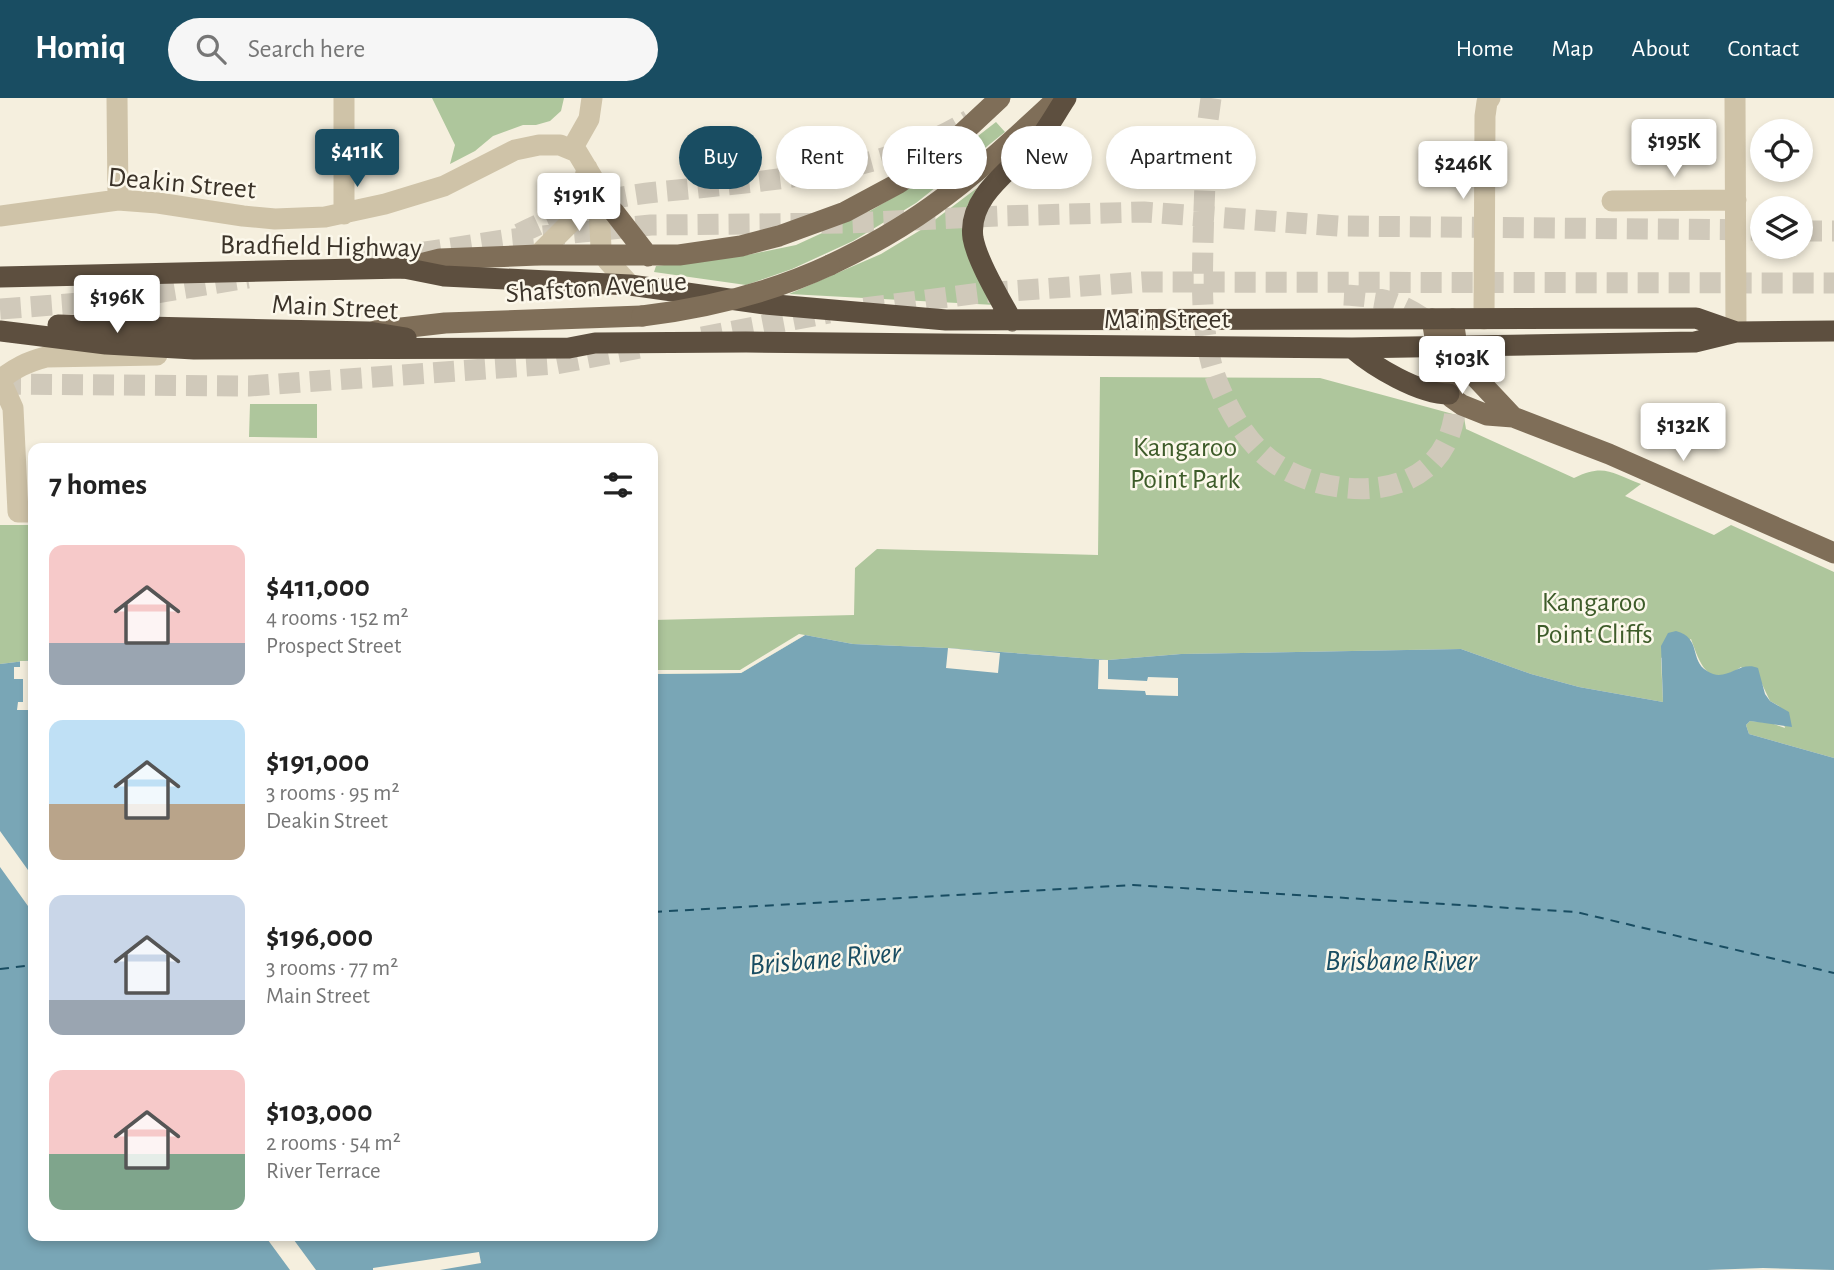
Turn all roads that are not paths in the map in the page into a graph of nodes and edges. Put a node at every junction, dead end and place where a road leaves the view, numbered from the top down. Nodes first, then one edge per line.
1 (117, 98) edge
2 (344, 98) edge
3 (592, 98) edge
4 (1000, 98) edge
5 (1058, 98) edge
6 (1066, 98) edge
7 (1490, 98) edge
8 (1735, 98) edge
9 (572, 149) junction
10 (587, 168) junction
11 (118, 200) junction
12 (1736, 200) junction
13 (600, 201) junction
14 (1612, 201) dead end
15 (344, 214) junction
16 (0, 216) edge
17 (538, 255) junction
18 (605, 256) junction
19 (648, 256) junction
20 (404, 268) junction
21 (0, 277) edge
22 (630, 285) junction
23 (765, 304) joint
24 (0, 318) edge
25 (1442, 319) junction
26 (1484, 319) junction
27 (1012, 321) junction
28 (1834, 331) edge
29 (0, 332) edge
30 (369, 332) junction
31 (1736, 332) junction
32 (595, 343) junction
33 (1436, 347) junction
34 (1457, 347) junction
35 (1352, 348) junction
36 (194, 349) junction
37 (46, 357) junction
38 (0, 380) edge
39 (1449, 394) junction
40 (1513, 417) junction
41 (26, 512) edge
42 (1834, 553) edge

1 - 11 street
2 - 15 street
3 - 9 street
4 - 19 main road, Shafston Avenue
5 - 30 main road, Shafston Avenue, bridge
6 - 27 highway
7 - 26 street
8 - 12 street
9 - 10 street
9 - 15 street, Deakin Street
10 - 13 street
10 - 17 street
11 - 15 street, Deakin Street
11 - 16 street, Deakin Street
12 - 14 street
12 - 31 street
13 - 18 street
13 - 19 main road
17 - 18 main road, Shafston Avenue
17 - 20 main road, Shafston Avenue
18 - 19 main road, Shafston Avenue
18 - 22 street
20 - 21 highway, Bradfield Highway
20 - 22 highway, Bradfield Highway
22 - 23 highway, Bradfield Highway
23 - 27 highway, Main Street
24 - 30 highway, Main Street
25 - 26 highway, Main Street
25 - 27 highway, Main Street
25 - 33 main road
25 - 34 main road
26 - 31 highway, Main Street
28 - 31 highway, Main Street
29 - 36 highway, Main Street
29 - 37 street
30 - 32 highway, Main Street
31 - 34 highway, Main Street
32 - 35 highway, Main Street
32 - 36 highway, Main Street
33 - 34 highway, Main Street
33 - 35 highway, Main Street
33 - 39 main road
34 - 40 main road
35 - 39 highway
36 - 37 street, Main Street
37 - 38 street, Main Street
38 - 41 street
39 - 40 main road
40 - 42 main road

